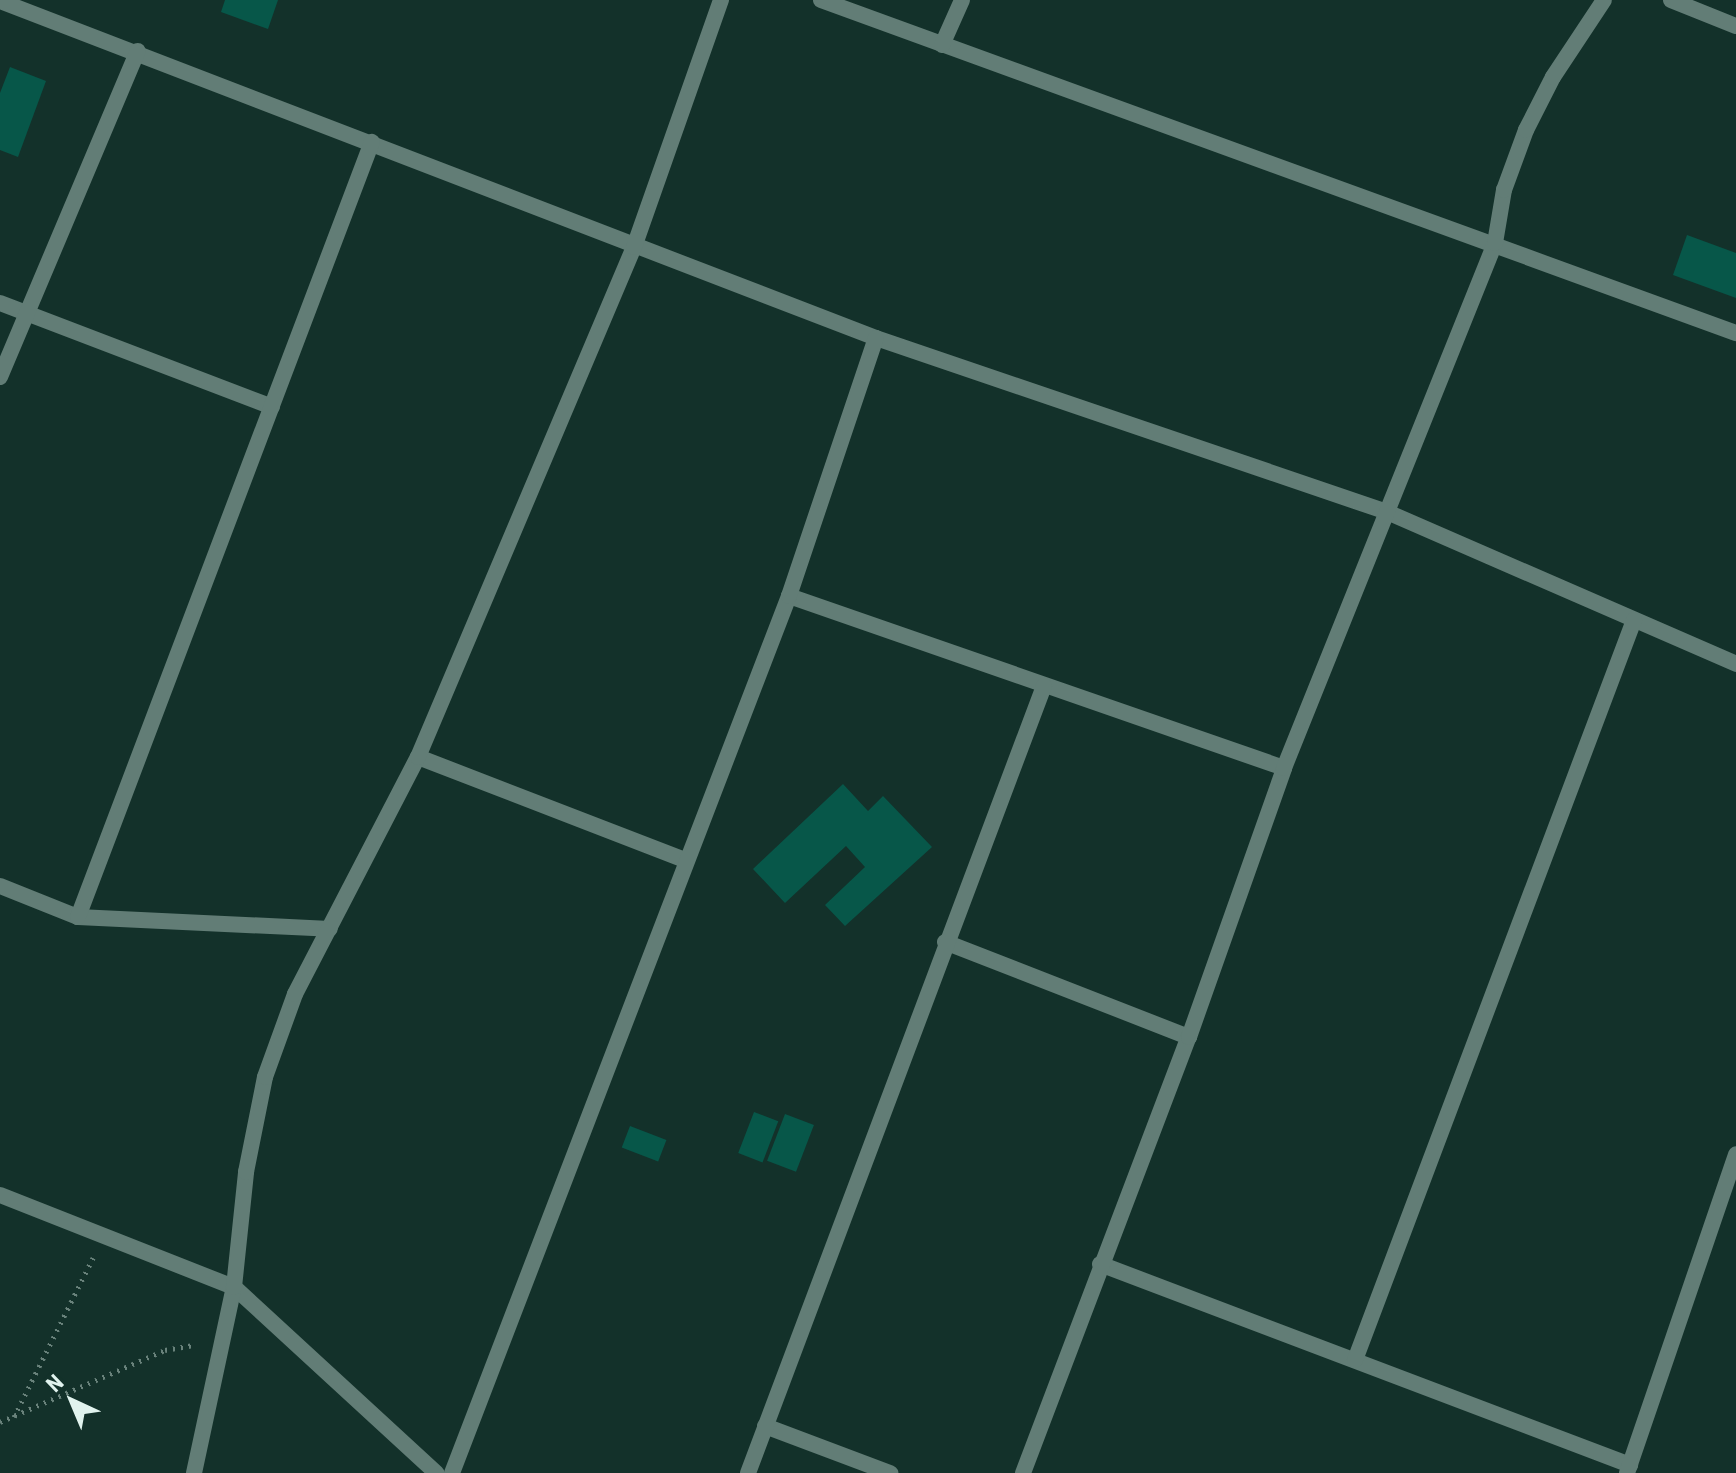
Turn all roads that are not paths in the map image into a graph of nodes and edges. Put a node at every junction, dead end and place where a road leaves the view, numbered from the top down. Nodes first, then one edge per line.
1 (721, 0) edge
2 (821, 0) edge
3 (962, 0) edge
4 (1604, 0) edge
5 (1671, 0) edge
6 (0, 1) edge
7 (1736, 26) edge
8 (942, 45) junction
9 (138, 51) junction
10 (372, 142) junction
11 (1495, 243) junction
12 (634, 247) junction
13 (0, 303) edge
14 (25, 312) junction
15 (1736, 333) edge
16 (876, 338) junction
17 (0, 377) edge
18 (272, 407) junction
19 (1387, 512) junction
20 (789, 596) junction
21 (1634, 620) junction
22 (1736, 664) edge
23 (1044, 686) junction
24 (418, 757) junction
25 (1284, 768) junction
26 (685, 860) junction
27 (0, 886) edge
28 (78, 917) junction
29 (330, 929) junction
30 (945, 942) junction
31 (1189, 1037) junction
32 (1736, 1154) edge
33 (1730, 1190) edge
34 (0, 1195) edge
35 (1100, 1264) junction
36 (234, 1287) junction
37 (1355, 1360) junction
38 (765, 1426) junction
39 (1629, 1469) edge
40 (194, 1473) edge
41 (436, 1473) edge
42 (452, 1473) edge
43 (748, 1473) edge
44 (890, 1473) edge
45 (1023, 1473) edge

1 - 12 street
2 - 8 street
3 - 8 street
4 - 11 street
5 - 7 street
6 - 9 street
8 - 11 street
9 - 10 street
9 - 14 street
10 - 12 street
10 - 18 street
11 - 15 street
11 - 19 street
12 - 16 street
12 - 24 street
13 - 14 street
14 - 17 street
14 - 18 street
16 - 19 street
16 - 20 street
18 - 28 street
19 - 21 street
19 - 25 street
20 - 23 street
20 - 26 street
21 - 22 street
21 - 37 street
23 - 25 street
23 - 30 street
24 - 26 street
24 - 29 street
25 - 31 street
26 - 42 street
27 - 28 street
28 - 29 street
29 - 36 street
30 - 31 street
30 - 38 street
31 - 35 street
32 - 33 street
33 - 39 street
34 - 36 street
35 - 37 street
35 - 45 street
36 - 40 street
36 - 41 street
37 - 39 street
38 - 43 street
38 - 44 street

